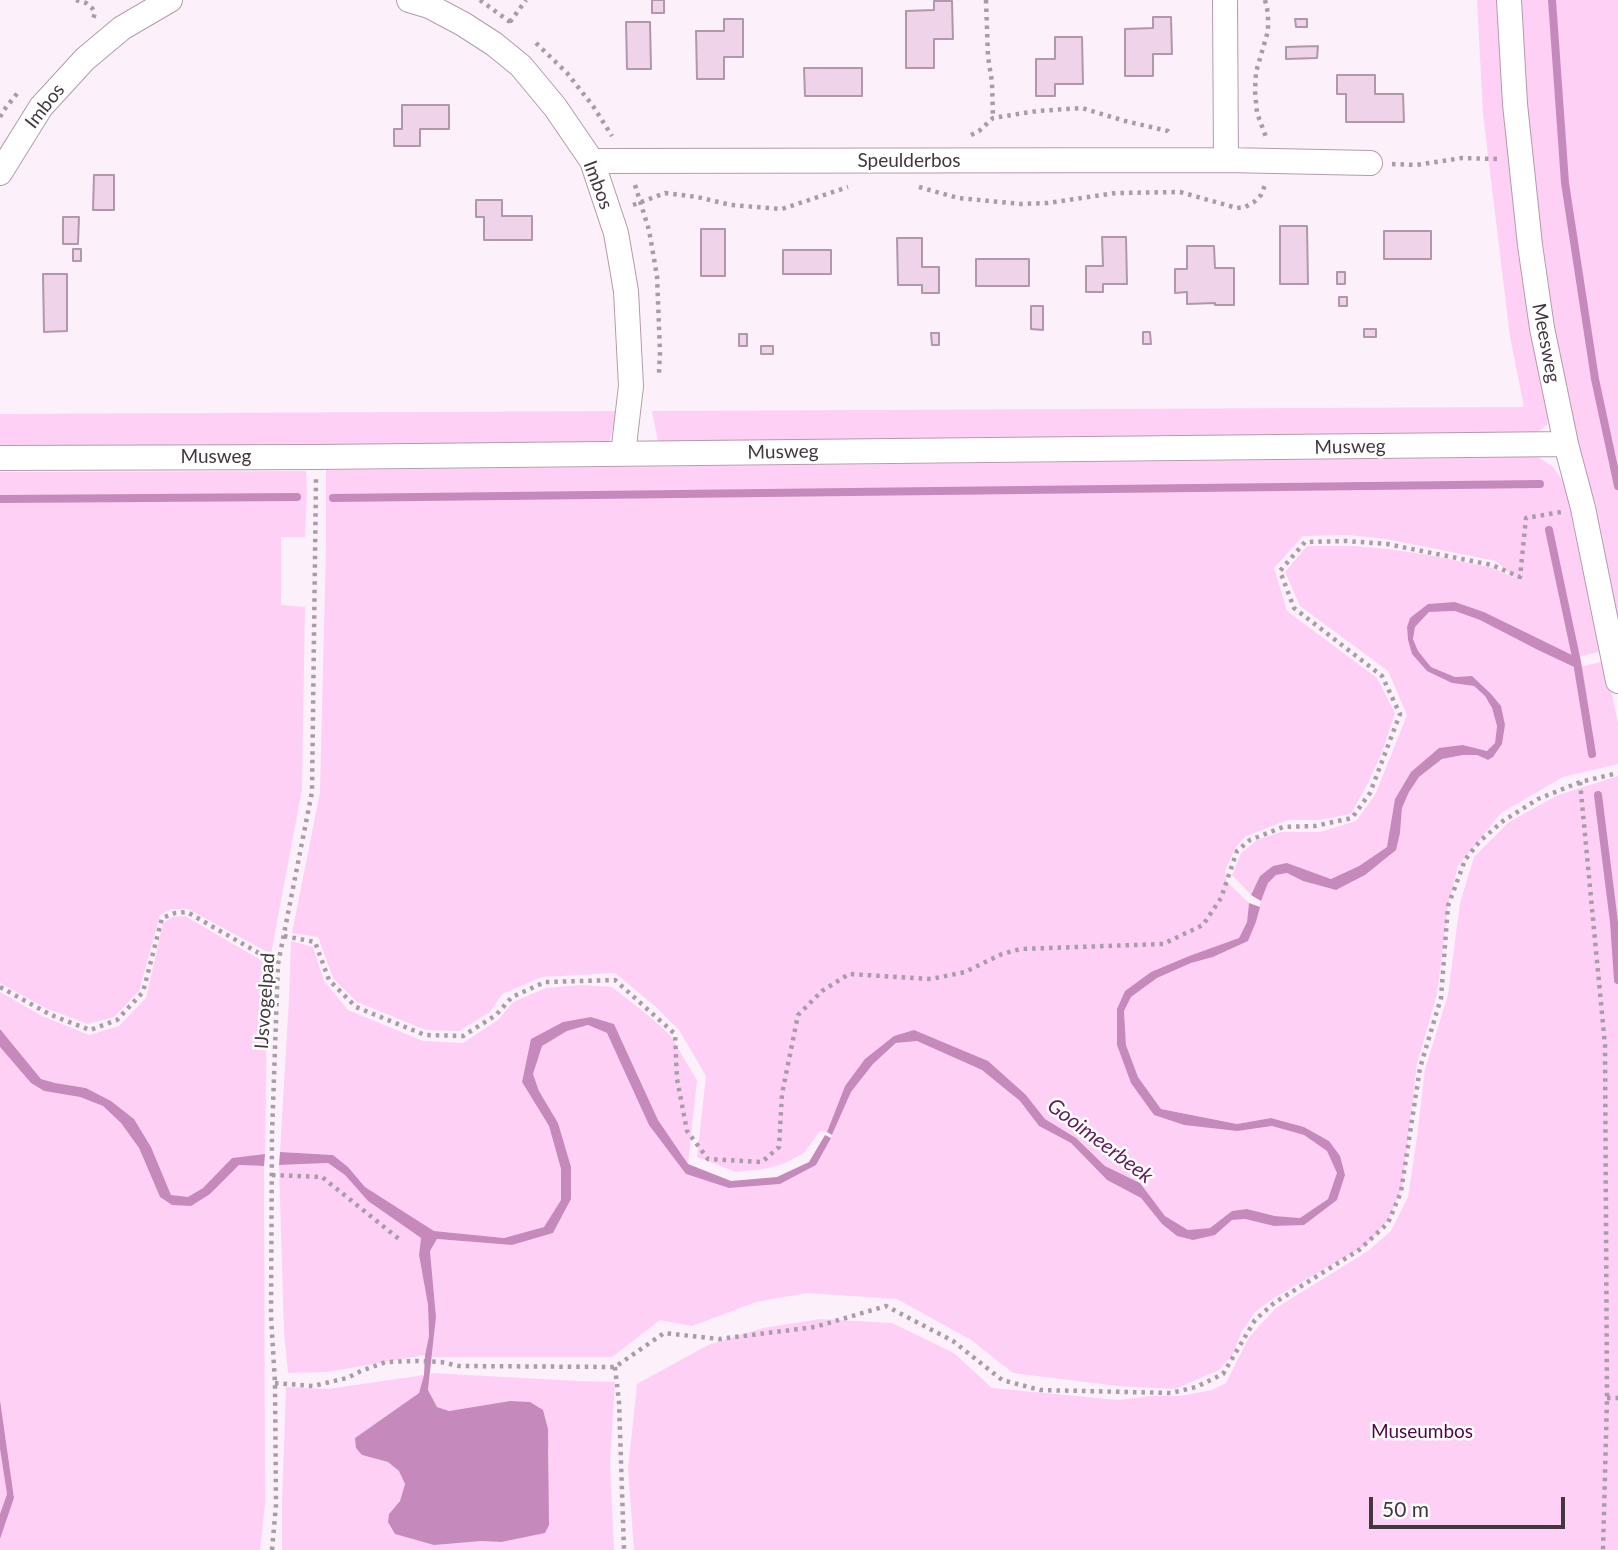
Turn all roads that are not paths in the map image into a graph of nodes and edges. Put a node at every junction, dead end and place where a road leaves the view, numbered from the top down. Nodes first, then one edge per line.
1 (170, 0) edge
2 (410, 0) edge
3 (1225, 0) edge
4 (1509, 0) edge
5 (1226, 160) junction
6 (592, 162) junction
7 (1370, 163) road end
8 (0, 173) edge
9 (1566, 444) junction
10 (624, 454) junction
11 (0, 458) edge
12 (1618, 681) edge

1 - 8 street, Imbos
2 - 6 street, Imbos
3 - 5 street
4 - 9 street, Meesweg
5 - 6 street, Speulderbos
5 - 7 street, Speulderbos
6 - 10 street, Imbos
9 - 10 street, Musweg
9 - 12 street, Meesweg
10 - 11 street, Musweg

